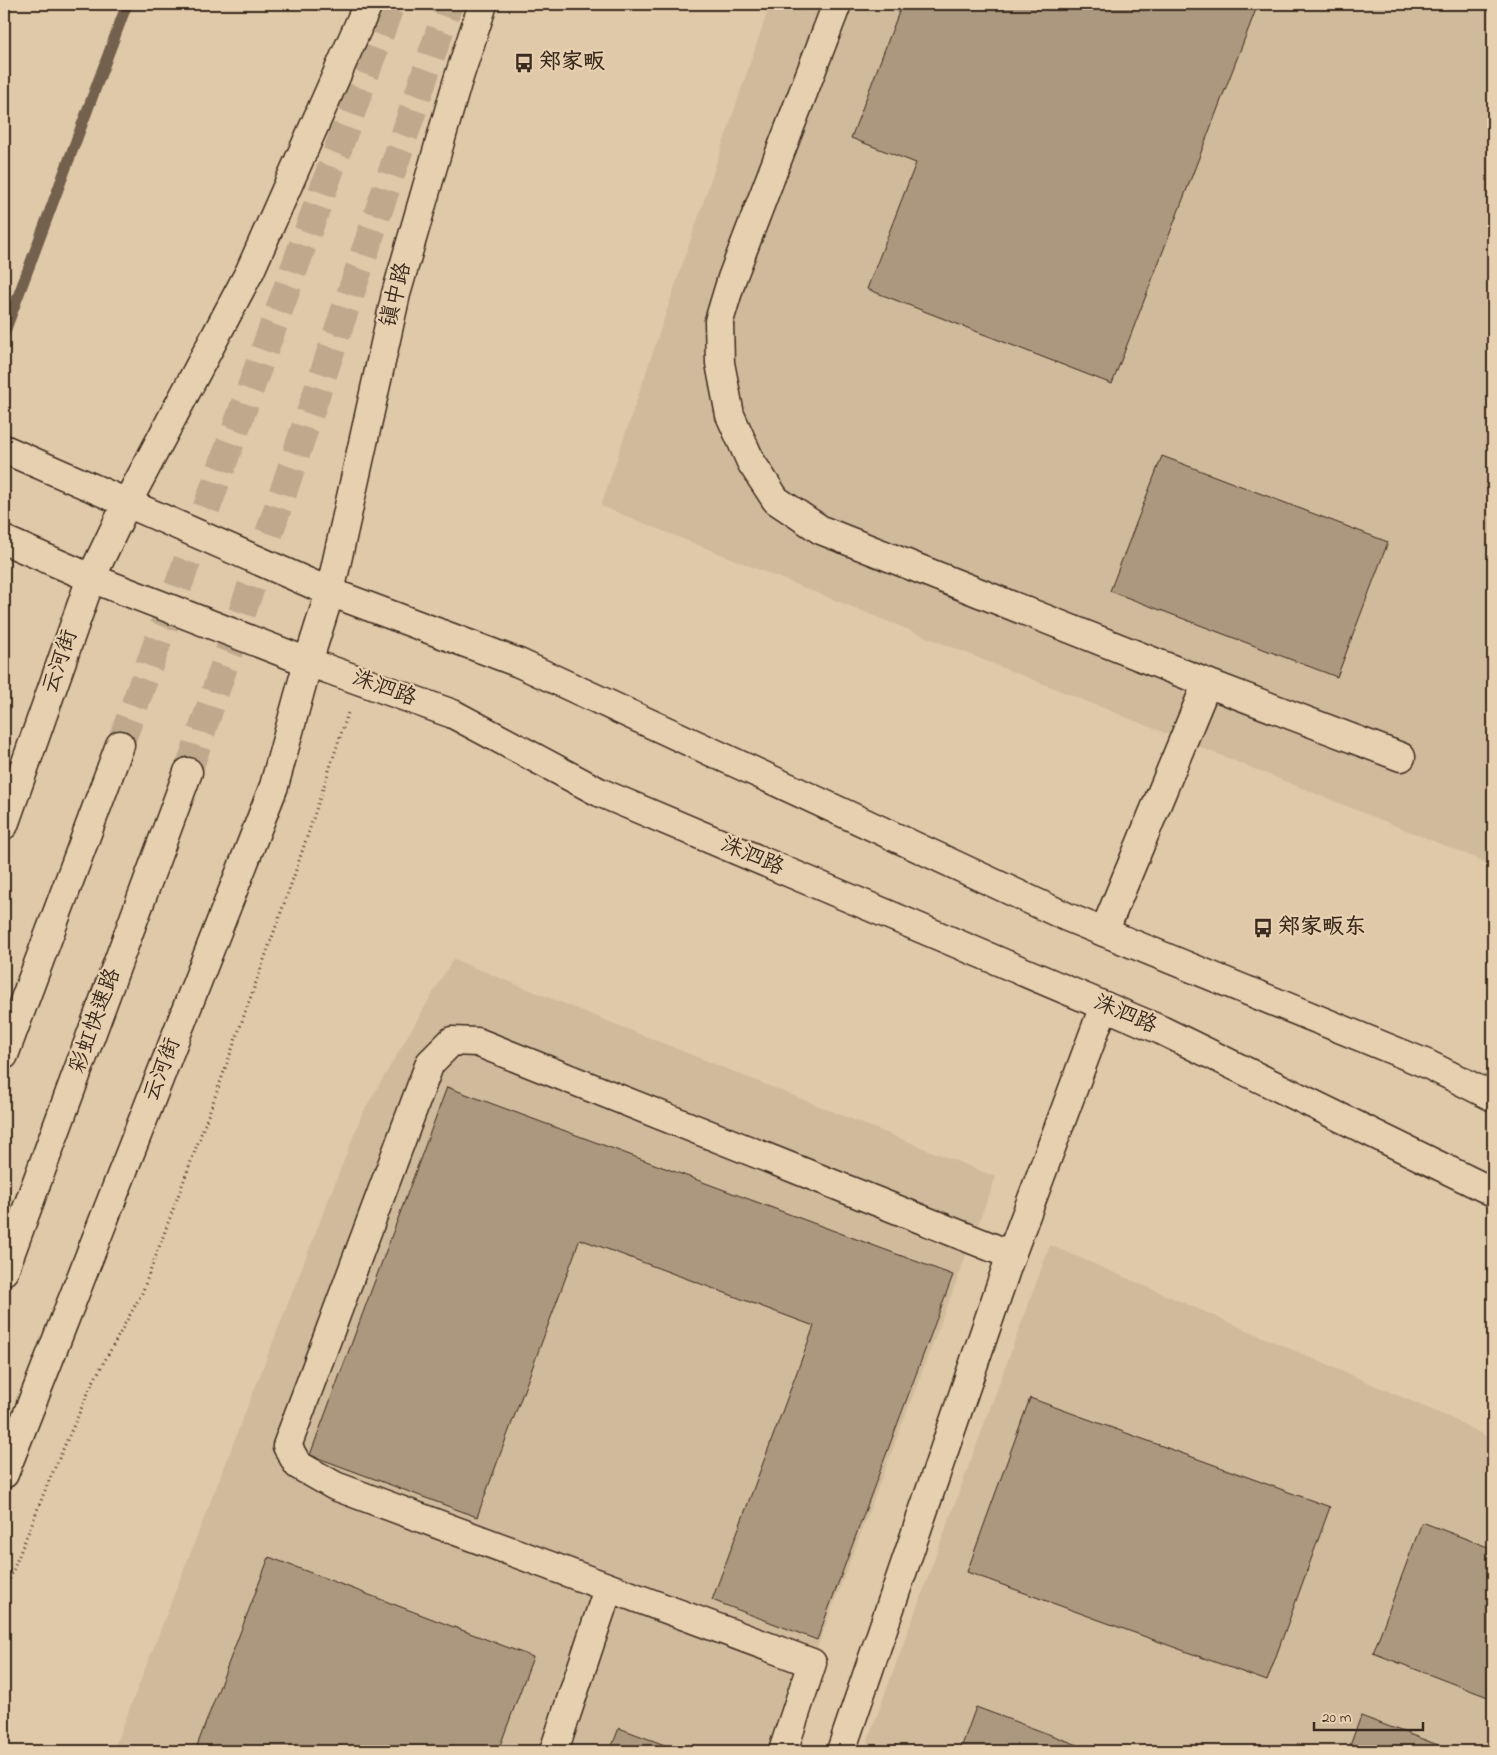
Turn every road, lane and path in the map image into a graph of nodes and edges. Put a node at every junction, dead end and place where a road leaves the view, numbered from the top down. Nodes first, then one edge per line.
1 (368, 4) edge
2 (483, 4) edge
3 (837, 4) edge
4 (4, 449) edge
5 (127, 503) junction
6 (4, 540) edge
7 (91, 578) junction
8 (330, 592) junction
9 (308, 662) junction
10 (359, 680) junction
11 (1207, 683) junction
12 (120, 745) tunnel mouth
13 (1401, 757) dead end
14 (188, 772) tunnel mouth
15 (6, 817) edge
16 (1104, 932) junction
17 (1104, 1006) junction
18 (4, 1055) edge
19 (1493, 1096) edge
20 (1493, 1192) edge
21 (1011, 1255) junction
22 (4, 1271) edge
23 (4, 1474) edge
24 (608, 1589) junction
25 (4, 1593) edge
26 (554, 1751) edge
27 (783, 1751) edge
28 (841, 1751) edge

1 - 5 main road
2 - 8 main road, 镇中路
3 - 11 main road
4 - 5 main road
5 - 7 main road, 云河街
5 - 8 main road
6 - 7 main road, 洙泗路
7 - 9 main road, 洙泗路
7 - 15 main road, 云河街
8 - 9 main road, 镇中路
8 - 16 main road
9 - 10 main road, 洙泗路
9 - 23 main road, 云河街
10 - 17 main road, 洙泗路
10 - 25 path
11 - 13 main road
11 - 16 main road
12 - 18 main road
14 - 22 main road, 彩虹快速路
16 - 19 main road
17 - 20 main road, 洙泗路
17 - 21 main road
21 - 24 main road
21 - 28 main road
24 - 26 main road
24 - 27 main road

